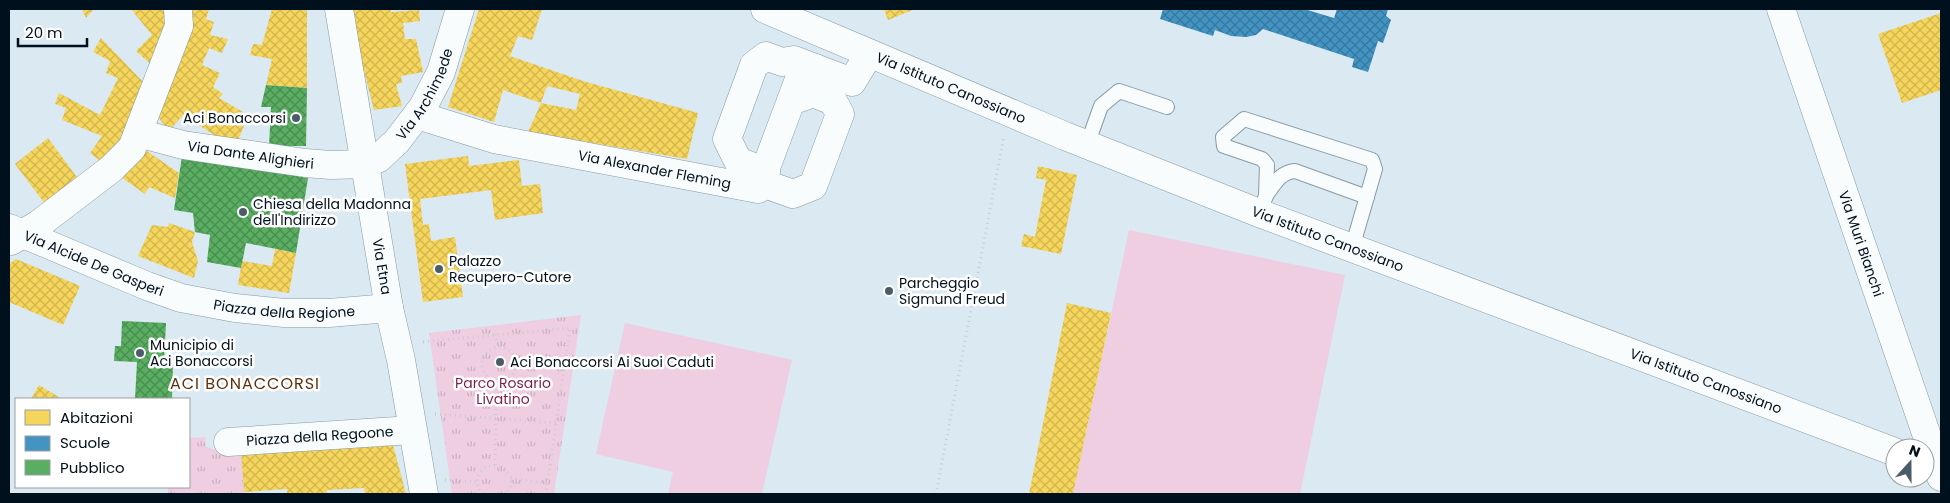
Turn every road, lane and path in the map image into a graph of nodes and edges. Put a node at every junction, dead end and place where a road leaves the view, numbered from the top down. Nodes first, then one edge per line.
1 (178, 9) edge
2 (339, 9) edge
3 (460, 9) edge
4 (765, 9) edge
5 (1781, 9) edge
6 (869, 54) junction
7 (782, 62) junction
8 (815, 68) junction
9 (794, 94) junction
10 (1167, 107) dead end
11 (417, 115) junction
12 (1011, 131) dead end
13 (138, 134) junction
14 (1087, 145) junction
15 (366, 164) junction
16 (764, 177) junction
17 (1367, 197) junction
18 (1262, 205) junction
19 (13, 235) edge
20 (1352, 248) junction
21 (181, 298) joint
22 (389, 308) junction
23 (496, 334) junction
24 (498, 347) junction
25 (424, 349) dead end
26 (496, 380) junction
27 (433, 404) dead end
28 (434, 414) junction
29 (496, 418) junction
30 (556, 423) junction
31 (423, 426) junction
32 (1925, 438) edge
33 (228, 442) dead end
34 (1885, 448) edge
35 (495, 466) junction
36 (443, 470) dead end
37 (511, 479) junction
38 (477, 482) junction
39 (547, 483) junction
40 (438, 487) edge
41 (483, 494) edge
42 (506, 494) edge
43 (546, 494) edge
44 (936, 494) edge

1 - 13 street
2 - 15 street, Via Etna
3 - 11 street, Via Archimede
4 - 6 street, Via Istituto Canossiano
5 - 32 street, Via Muri Bianchi
6 - 8 street
6 - 14 street, Via Istituto Canossiano
7 - 8 street
7 - 9 street
7 - 16 street
8 - 9 street
9 - 16 street
9 - 16 street
10 - 14 lane
11 - 15 street, Via Archimede
11 - 16 street, Via Alexander Fleming
12 - 44 path
13 - 15 street, Via Dante Alighieri
13 - 19 street
14 - 18 street, Via Istituto Canossiano
15 - 22 street, Via Etna
17 - 18 lane
17 - 18 lane
17 - 20 lane
18 - 20 street, Via Istituto Canossiano
19 - 21 street, Via Alcide De Gasperi
20 - 34 street, Via Istituto Canossiano
21 - 22 street, Piazza della Regione
22 - 31 street, Via Etna
23 - 24 path
23 - 25 path
23 - 30 path
24 - 26 path
24 - 26 path
26 - 29 path
27 - 28 path
28 - 29 path
28 - 31 path
29 - 30 path
29 - 35 path
30 - 39 path
31 - 33 street, Piazza della Regoone
31 - 40 street, Via Etna
35 - 37 path
35 - 38 path
36 - 40 path
37 - 39 path
37 - 42 path
38 - 40 path
38 - 41 path
39 - 43 path

